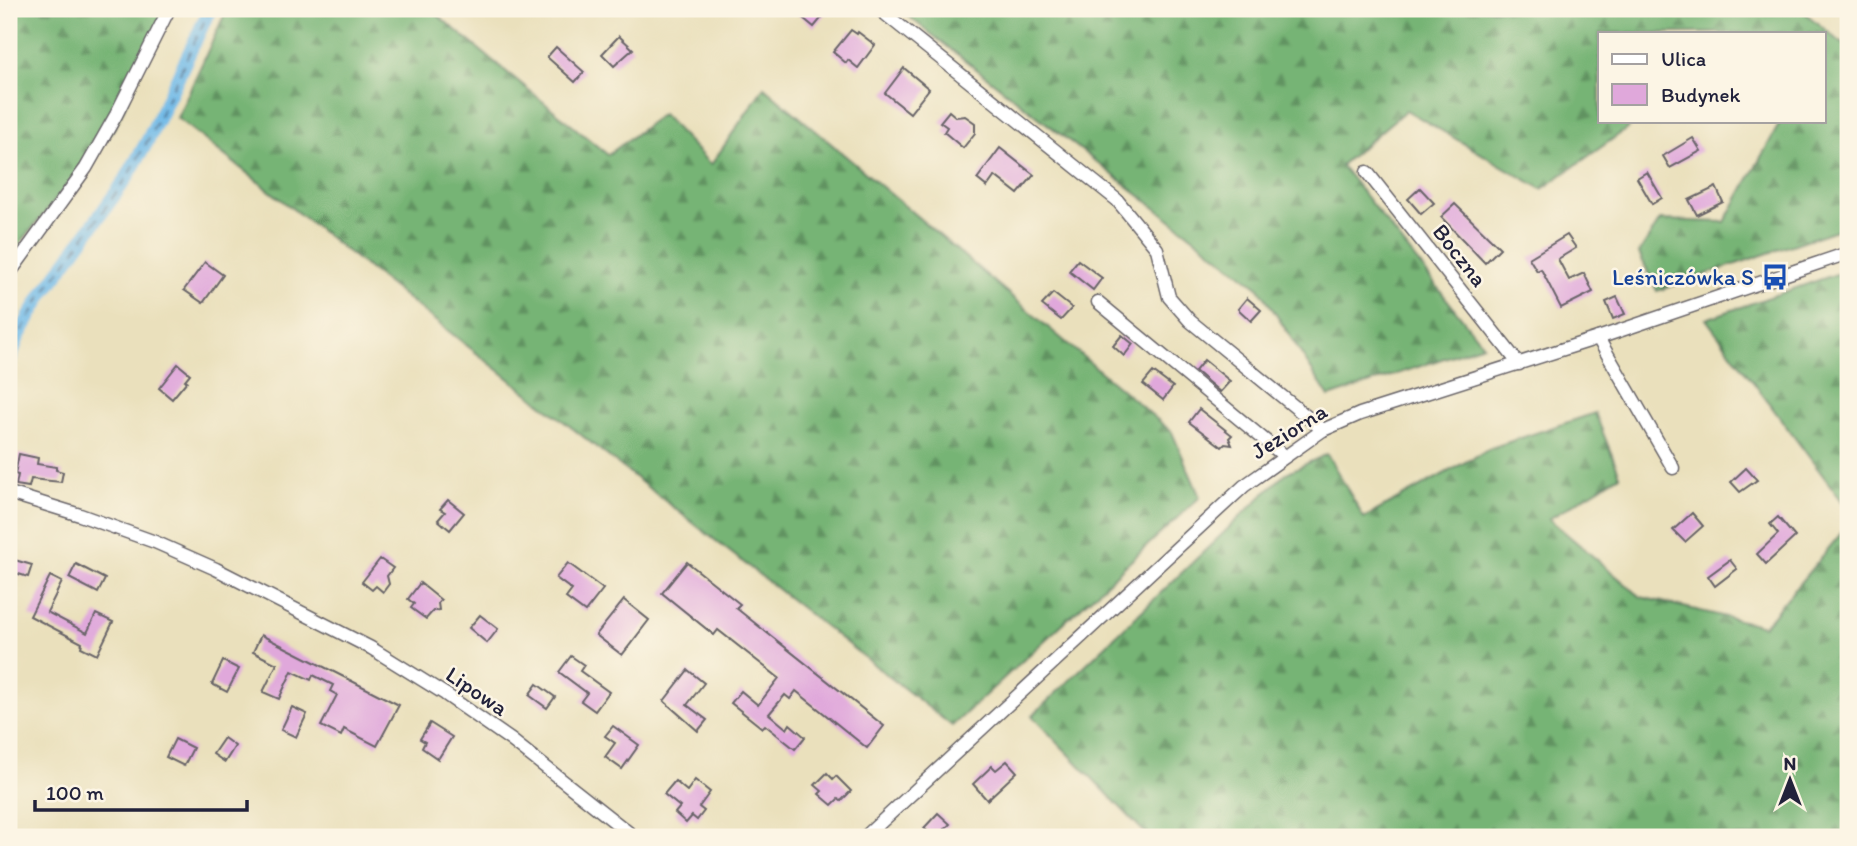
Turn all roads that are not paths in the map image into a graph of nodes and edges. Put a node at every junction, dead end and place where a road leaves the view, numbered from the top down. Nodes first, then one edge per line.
1 (169, 9) edge
2 (879, 9) edge
3 (1367, 172) dead end
4 (1848, 253) edge
5 (9, 274) edge
6 (1098, 302) dead end
7 (1598, 338) junction
8 (1519, 364) junction
9 (1323, 430) junction
10 (1284, 456) junction
11 (1673, 468) dead end
12 (9, 493) edge
13 (634, 837) edge
14 (865, 837) edge

1 - 5 street
2 - 9 street
3 - 8 street, Boczna
4 - 7 street, Jeziorna
6 - 10 street
7 - 8 street, Jeziorna
7 - 11 street
8 - 9 street, Jeziorna
9 - 10 street, Jeziorna
10 - 14 street, Jeziorna
12 - 13 street, Lipowa

